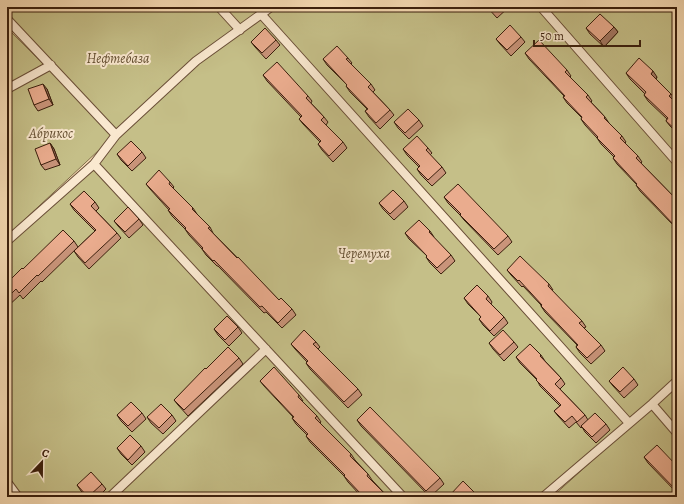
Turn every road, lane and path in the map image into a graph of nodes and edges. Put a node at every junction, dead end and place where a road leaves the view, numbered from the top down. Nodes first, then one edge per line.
1 (219, 7) edge
2 (271, 7) edge
3 (541, 7) edge
4 (261, 14) junction
5 (7, 19) edge
6 (240, 30) junction
7 (51, 65) junction
8 (7, 89) edge
9 (116, 135) junction
10 (677, 162) edge
11 (94, 164) junction
12 (7, 241) edge
13 (266, 349) junction
14 (677, 381) edge
15 (652, 404) junction
16 (629, 423) junction
17 (677, 433) edge
18 (7, 482) edge
19 (18, 497) edge
20 (110, 497) edge
21 (403, 497) edge
22 (543, 497) edge

1 - 6 lane
2 - 4 lane
3 - 10 lane
4 - 6 lane
4 - 16 lane
5 - 7 lane
6 - 9 lane
7 - 8 lane
7 - 9 lane
9 - 11 lane
11 - 12 lane
11 - 13 lane
13 - 20 lane
13 - 21 lane
14 - 15 lane
15 - 16 lane
15 - 17 lane
16 - 22 lane
18 - 19 lane

